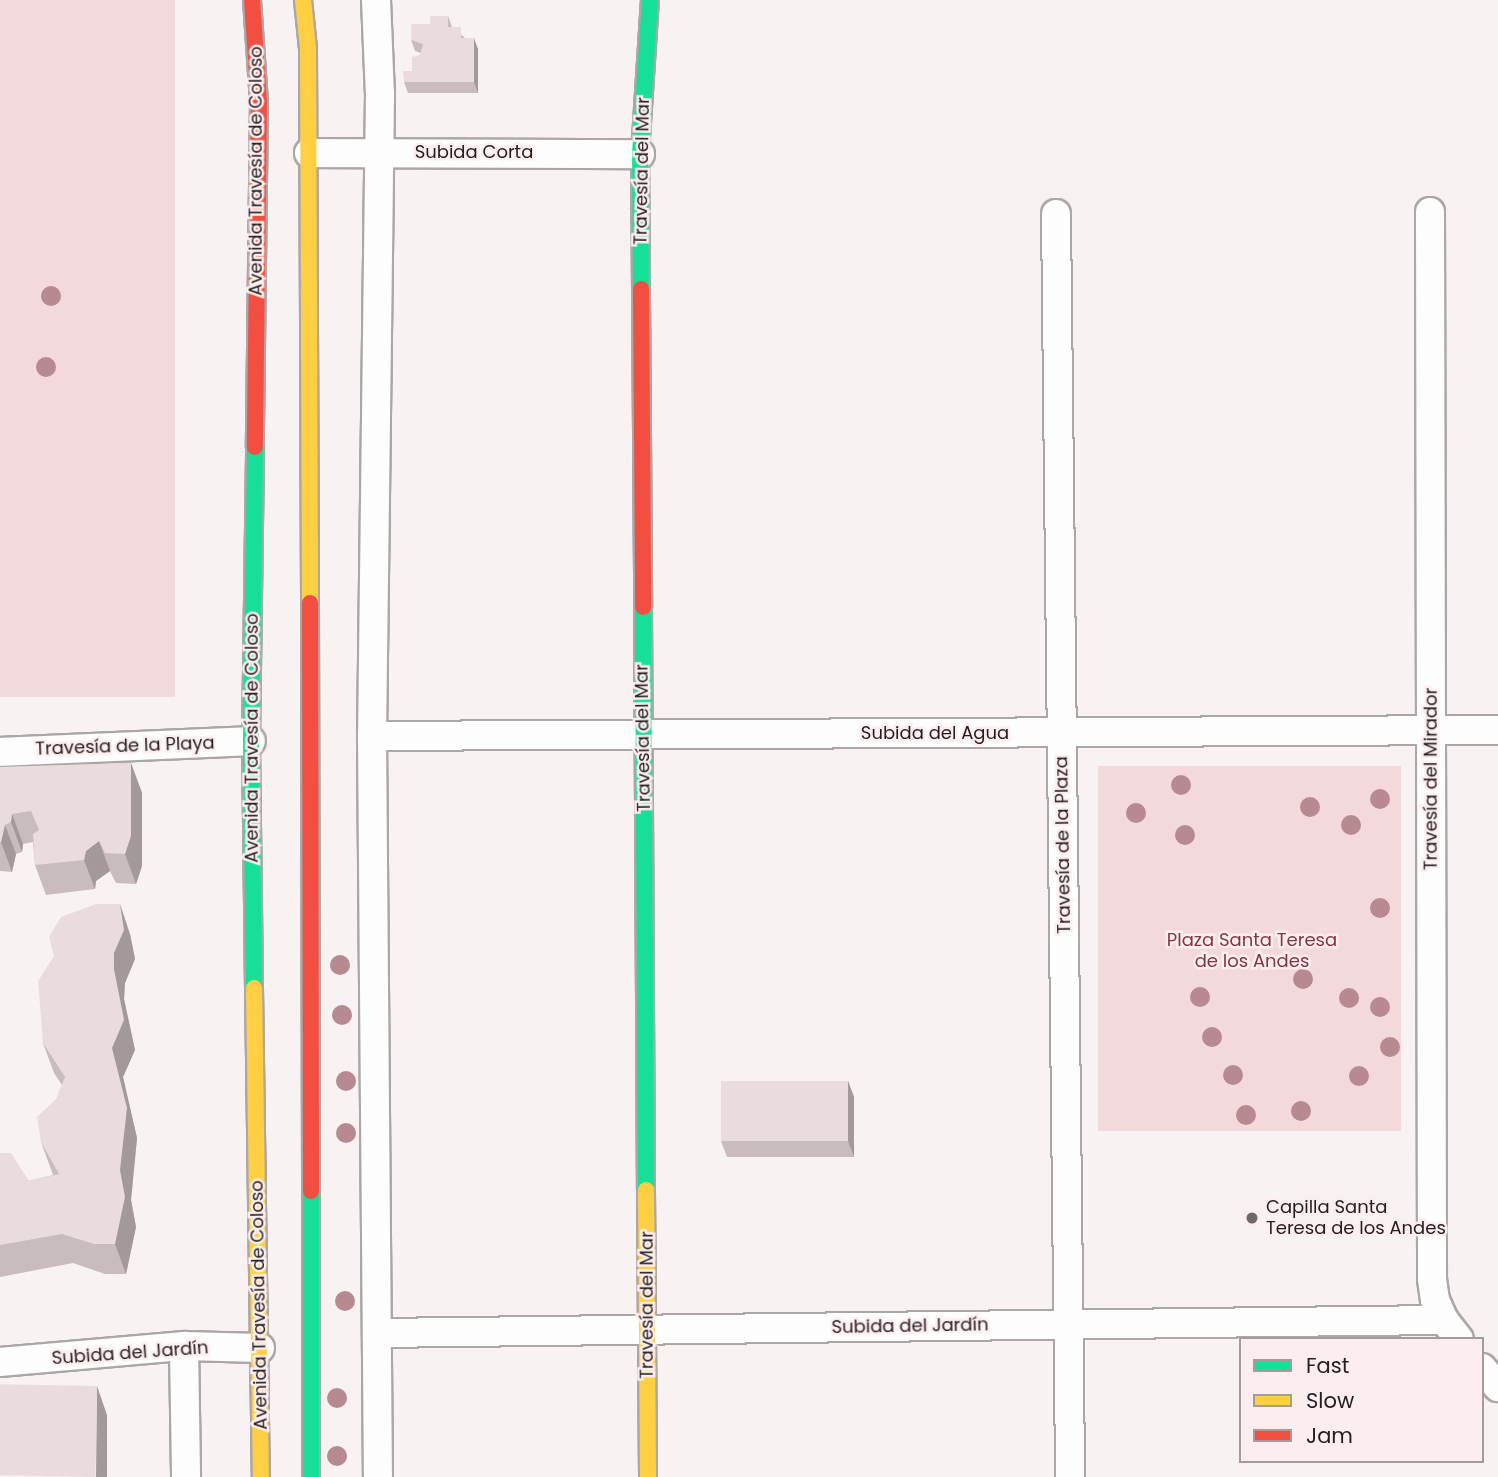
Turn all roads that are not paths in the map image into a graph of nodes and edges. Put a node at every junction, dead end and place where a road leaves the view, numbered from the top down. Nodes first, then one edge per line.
1 (253, 0) edge
2 (303, 0) edge
3 (376, 0) edge
4 (650, 0) edge
5 (379, 152) junction
6 (309, 153) junction
7 (640, 154) junction
8 (1430, 212) dead end
9 (1056, 214) dead end
10 (1431, 730) junction
11 (1498, 730) edge
12 (1062, 733) junction
13 (643, 734) junction
14 (372, 736) junction
15 (251, 741) junction
16 (0, 752) edge
17 (1068, 1324) junction
18 (1451, 1329) edge
19 (648, 1330) junction
20 (377, 1333) junction
21 (184, 1346) junction
22 (260, 1348) junction
23 (0, 1362) edge
24 (1484, 1370) edge
25 (1498, 1387) edge
26 (186, 1477) edge
27 (261, 1477) edge
28 (311, 1477) edge
29 (378, 1477) edge
30 (648, 1477) edge
31 (1070, 1477) edge

1 - 15 main road, Avenida Travesía de Coloso
2 - 6 main road
3 - 5 street
4 - 7 main road, Travesía del Mar
5 - 6 street, Subida Corta
5 - 7 street, Subida Corta
5 - 14 street
6 - 28 main road
7 - 13 main road, Travesía del Mar
8 - 10 street, Travesía del Mirador
9 - 12 street, Travesía de la Plaza
10 - 11 street, Subida del Agua
10 - 12 street, Subida del Agua
10 - 18 street, Travesía del Mirador
12 - 13 street, Subida del Agua
12 - 17 street, Travesía de la Plaza
13 - 14 street, Subida del Agua
13 - 19 main road, Travesía del Mar
14 - 20 street
15 - 16 street, Travesía de la Playa
15 - 22 main road, Avenida Travesía de Coloso
17 - 18 street, Subida del Jardín
17 - 19 street, Subida del Jardín
17 - 31 street, Travesía de la Plaza
19 - 20 street, Subida del Jardín
19 - 30 main road, Travesía del Mar
20 - 29 street
21 - 22 street, Subida del Jardín
21 - 23 street, Subida del Jardín
21 - 26 street
22 - 27 main road, Avenida Travesía de Coloso
24 - 25 street

